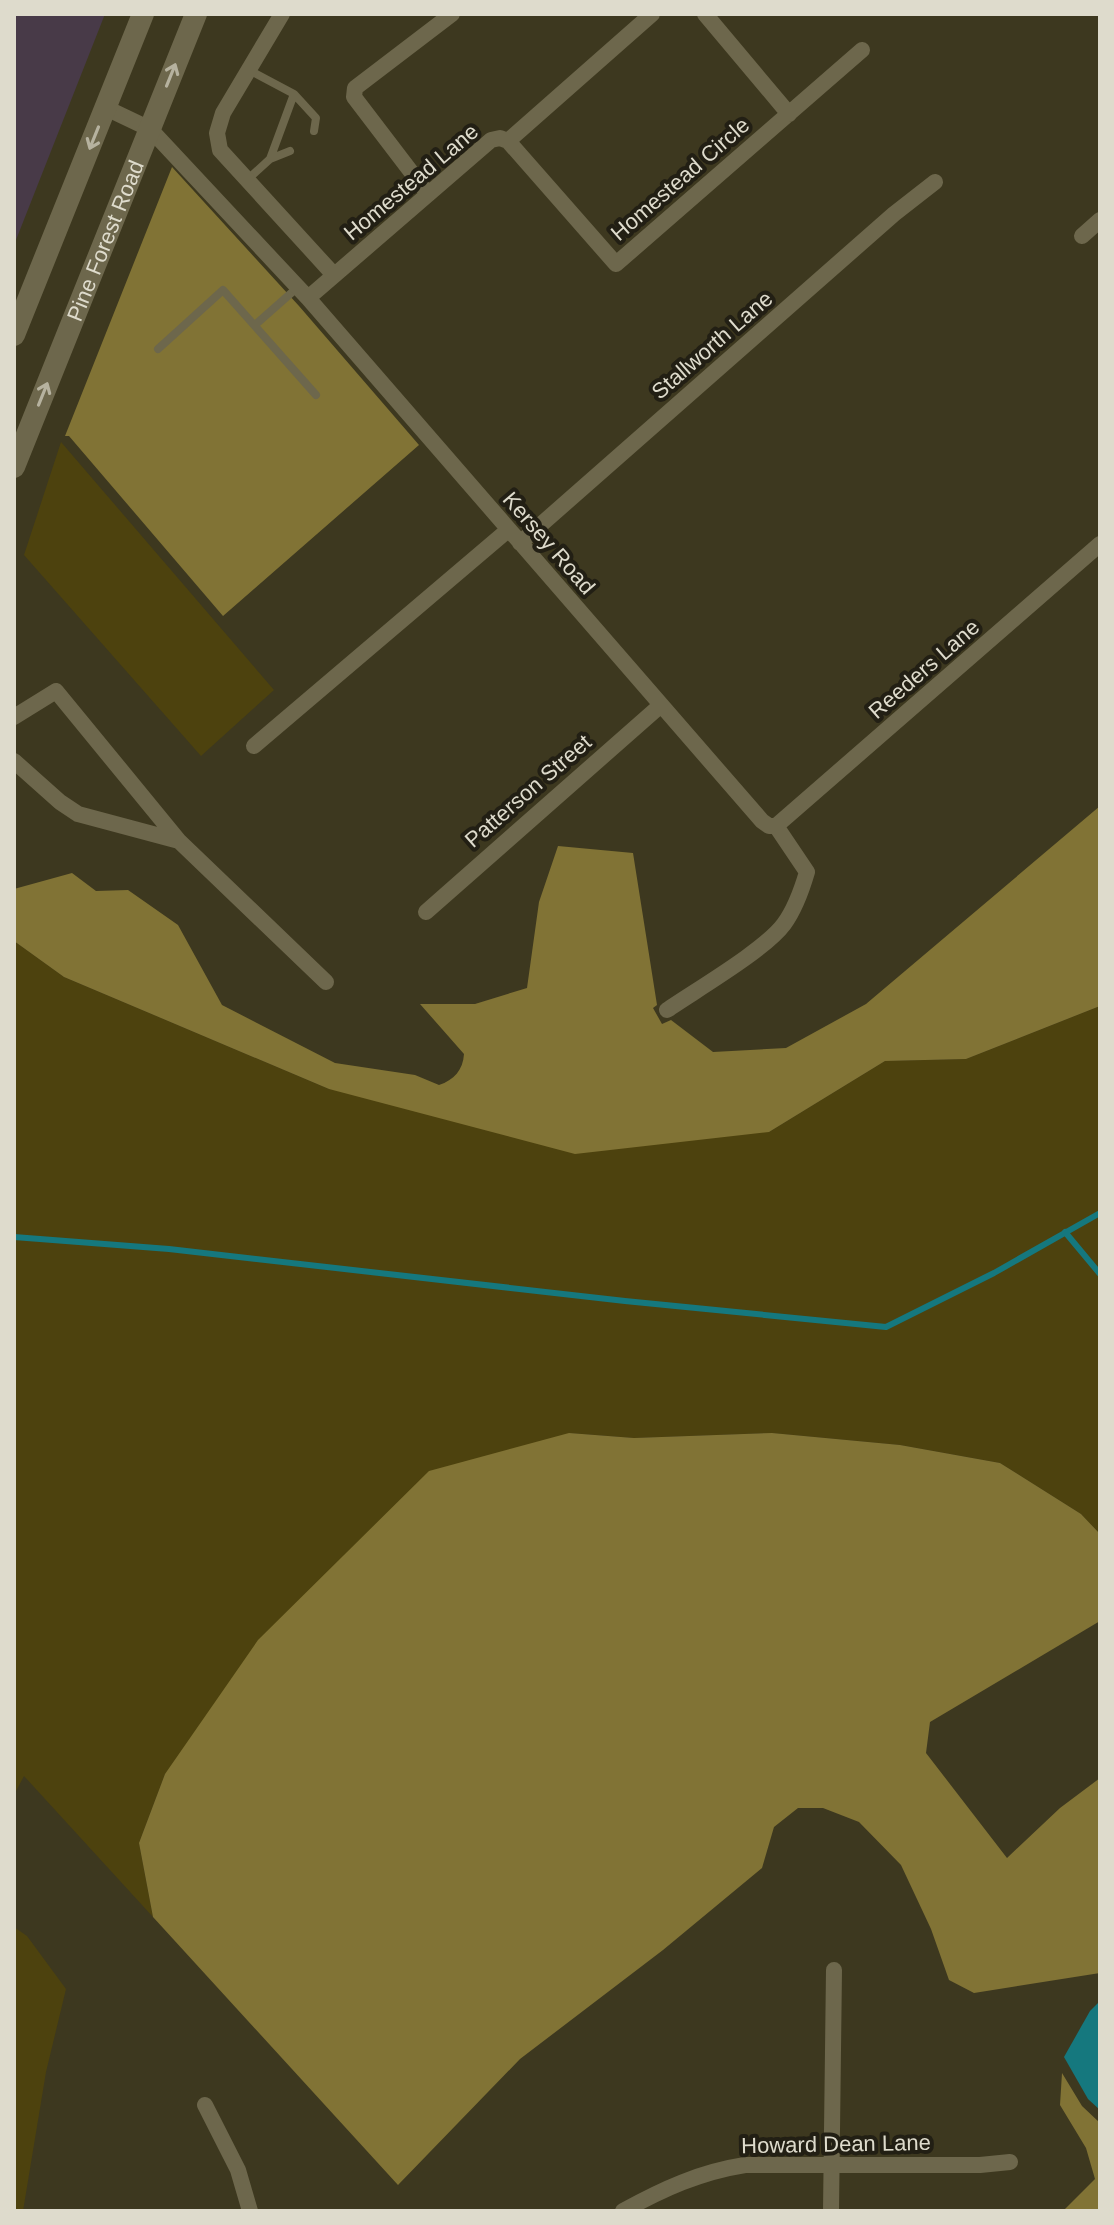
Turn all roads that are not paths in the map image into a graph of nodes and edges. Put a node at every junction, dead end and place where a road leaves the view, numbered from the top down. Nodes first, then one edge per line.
1 (143, 14) edge
2 (196, 14) edge
3 (282, 14) edge
4 (452, 14) edge
5 (652, 14) edge
6 (705, 14) edge
7 (862, 50) dead end
8 (249, 70) junction
9 (294, 94) junction
10 (106, 108) junction
11 (789, 114) junction
12 (150, 129) junction
13 (314, 131) dead end
14 (508, 141) junction
15 (290, 151) dead end
16 (270, 159) junction
17 (247, 180) junction
18 (935, 182) dead end
19 (428, 194) junction
20 (1100, 220) edge
21 (1082, 236) dead end
22 (334, 275) junction
23 (303, 293) junction
24 (255, 325) junction
25 (14, 335) edge
26 (158, 349) dead end
27 (316, 395) dead end
28 (14, 467) edge
29 (514, 536) junction
30 (1100, 544) edge
31 (661, 705) junction
32 (14, 717) edge
33 (254, 746) dead end
34 (14, 761) edge
35 (776, 826) junction
36 (179, 841) junction
37 (426, 912) dead end
38 (326, 982) dead end
39 (667, 1010) dead end
40 (834, 1970) dead end
41 (205, 2105) dead end
42 (1010, 2162) dead end
43 (831, 2163) junction
44 (250, 2211) edge
45 (623, 2211) edge
46 (831, 2211) edge

1 - 10 main road
12 -> 2 main road, Pine Forest Road
3 - 8 street
4 - 19 street
5 - 14 street, Homestead Lane
6 - 11 street
7 - 11 street, Homestead Circle
8 - 9 lane
8 - 17 street
9 - 13 lane
9 - 16 lane
10 - 12 street, Kersey Road
10 -> 25 main road
11 - 14 street, Homestead Circle
12 - 23 street, Kersey Road
28 -> 12 main road, Pine Forest Road
14 - 19 street, Homestead Lane
15 - 16 lane
16 - 17 lane
17 - 22 street
18 - 29 street, Stallworth Lane
19 - 22 street, Homestead Lane
20 - 21 street
22 - 23 street, Homestead Lane
23 - 24 lane
23 - 29 street, Kersey Road
24 - 26 lane
24 - 27 lane
29 - 31 street, Kersey Road
29 - 33 street, Stallworth Lane
30 - 35 street, Reeders Lane
31 - 35 street, Kersey Road
31 - 37 street, Patterson Street
32 - 36 street
34 - 36 street
35 - 39 street, Kersey Road
36 - 38 street
40 - 43 street
41 - 44 street
42 - 43 street, Howard Dean Lane
43 - 45 street, Howard Dean Lane
43 - 46 street

